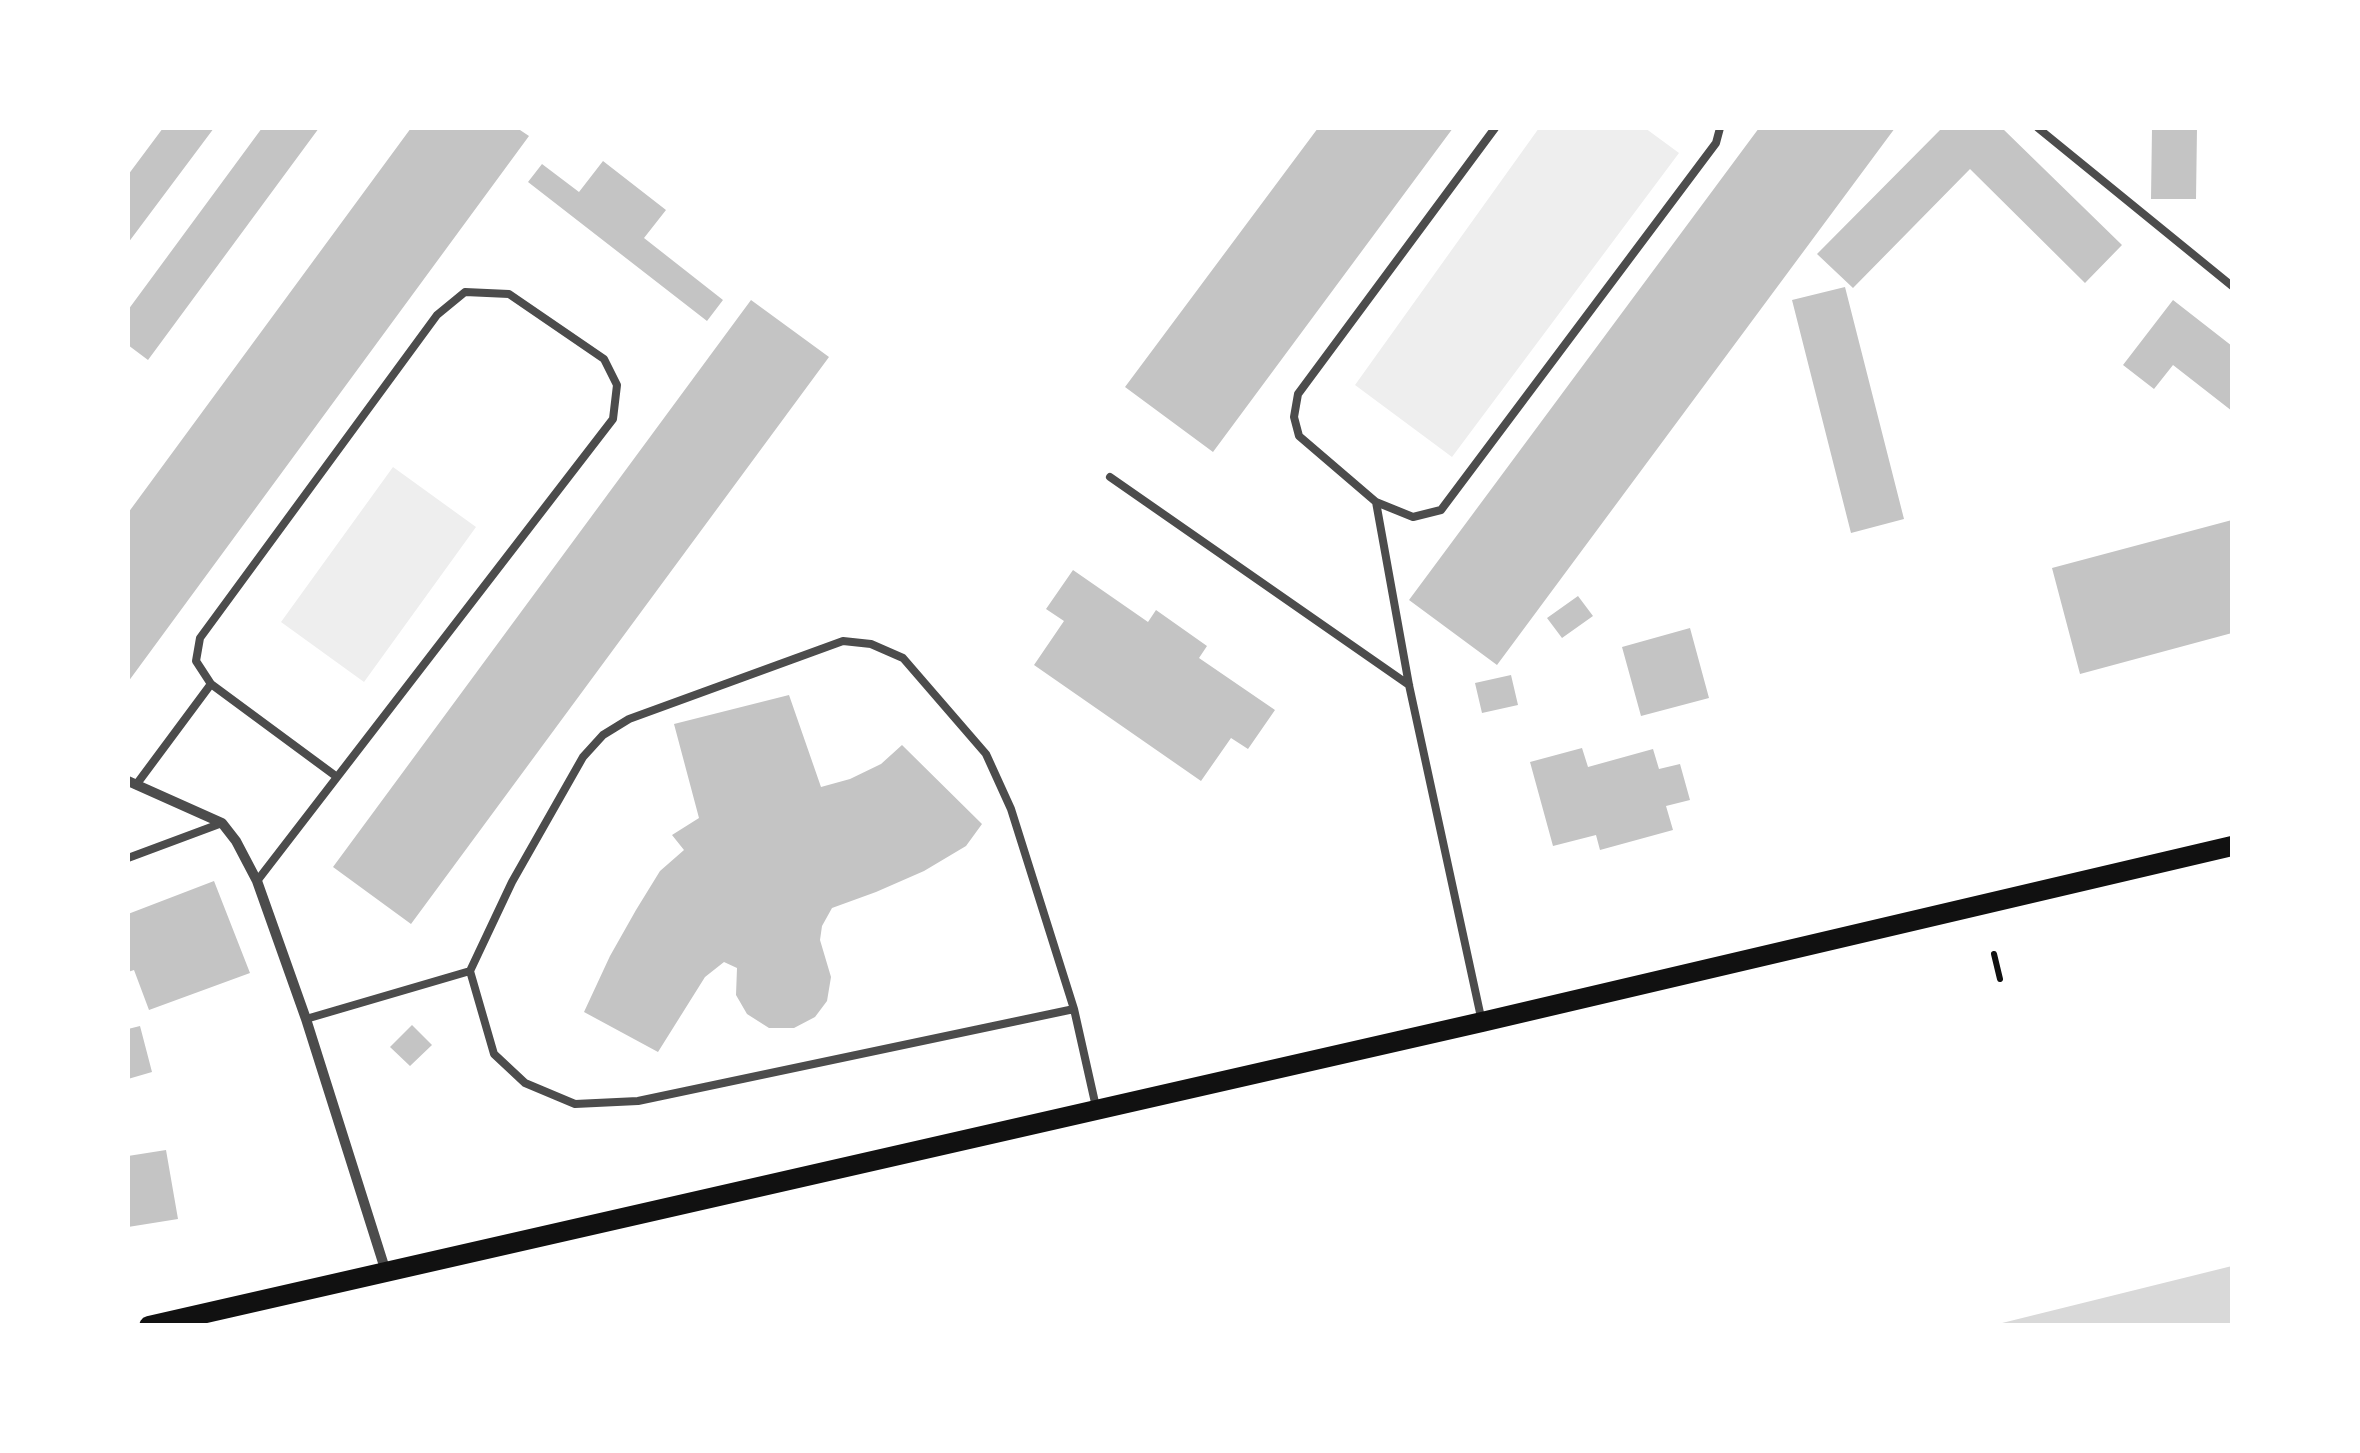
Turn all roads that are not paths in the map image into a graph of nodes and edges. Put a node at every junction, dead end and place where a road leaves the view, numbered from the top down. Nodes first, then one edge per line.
1 (1495, 128) edge
2 (1720, 128) edge
3 (2038, 128) edge
4 (2232, 286) edge
5 (1110, 477) dead end
6 (1376, 502) junction
7 (211, 684) junction
8 (1409, 685) junction
9 (337, 777) junction
10 (132, 783) edge
11 (222, 823) junction
12 (2232, 846) edge
13 (128, 858) edge
14 (257, 881) junction
15 (470, 971) junction
16 (1074, 1009) junction
17 (306, 1019) junction
18 (1482, 1022) junction
19 (1097, 1110) junction
20 (386, 1272) junction
21 (149, 1326) edge

1 - 6 lane
2 - 6 lane
3 - 4 lane
5 - 8 lane
6 - 8 lane
7 - 9 lane
7 - 9 lane
7 - 10 lane
8 - 18 lane
9 - 14 lane
10 - 11 street
11 - 13 lane
11 - 14 street
12 - 18 main road
14 - 17 street
15 - 16 lane
15 - 16 lane
15 - 17 lane
16 - 19 lane
17 - 20 street
18 - 19 main road
19 - 20 main road
20 - 21 main road

